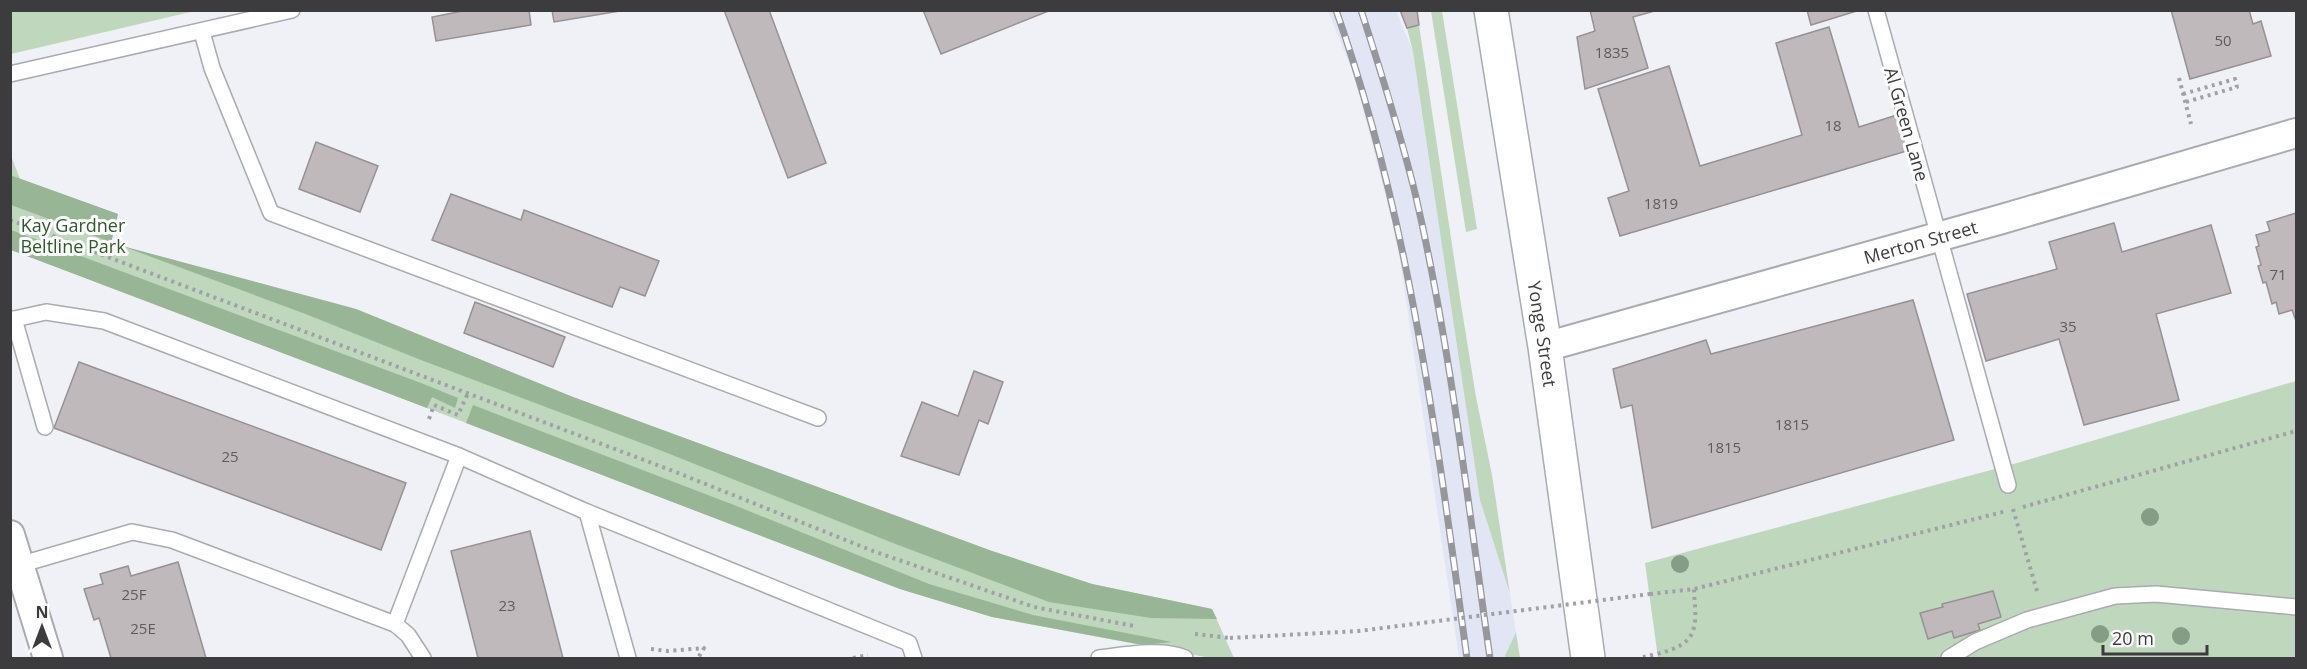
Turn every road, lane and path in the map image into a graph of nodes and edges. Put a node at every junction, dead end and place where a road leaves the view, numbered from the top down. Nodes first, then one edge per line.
1 (292, 10) edge
2 (1491, 10) edge
3 (1876, 10) edge
4 (202, 32) junction
5 (10, 75) edge
6 (2179, 78) dead end
7 (2183, 94) junction
8 (2186, 102) junction
9 (2191, 124) dead end
10 (2296, 133) edge
11 (10, 220) edge
12 (1939, 237) junction
13 (12, 319) edge
14 (1545, 347) junction
15 (468, 393) junction
16 (438, 406) dead end
17 (818, 418) dead end
18 (45, 427) dead end
19 (2296, 430) edge
20 (459, 456) junction
21 (2008, 485) dead end
22 (2013, 509) junction
23 (587, 512) junction
24 (10, 536) edge
25 (19, 565) junction
26 (2048, 587) dead end
27 (1694, 589) junction
28 (2296, 607) edge
29 (395, 624) junction
30 (1135, 627) dead end
31 (1195, 633) dead end
32 (626, 652) edge
33 (1643, 657) edge
34 (48, 658) edge
35 (423, 658) edge
36 (698, 658) edge
37 (914, 658) edge
38 (1099, 658) edge
39 (1185, 658) edge
40 (1588, 658) edge
41 (1950, 658) edge

1 - 4 lane
2 - 14 main road, Yonge Street
3 - 12 lane, Al Green Lane
4 - 5 lane
4 - 17 lane
6 - 7 path
7 - 8 path
7 - 8 path
8 - 9 path
10 - 12 street, Merton Street
11 - 15 path
12 - 14 street, Merton Street
12 - 21 lane, Al Green Lane
13 - 18 lane
13 - 20 lane
14 - 40 main road, Yonge Street
15 - 16 path
15 - 30 path
19 - 22 path
20 - 23 lane
20 - 29 lane
22 - 26 path
22 - 27 path
23 - 32 lane
23 - 37 lane
24 - 25 street
25 - 29 lane
25 - 34 street
27 - 31 path, bridge
27 - 33 path
28 - 41 lane
29 - 35 lane
32 - 36 path
38 - 39 lane

